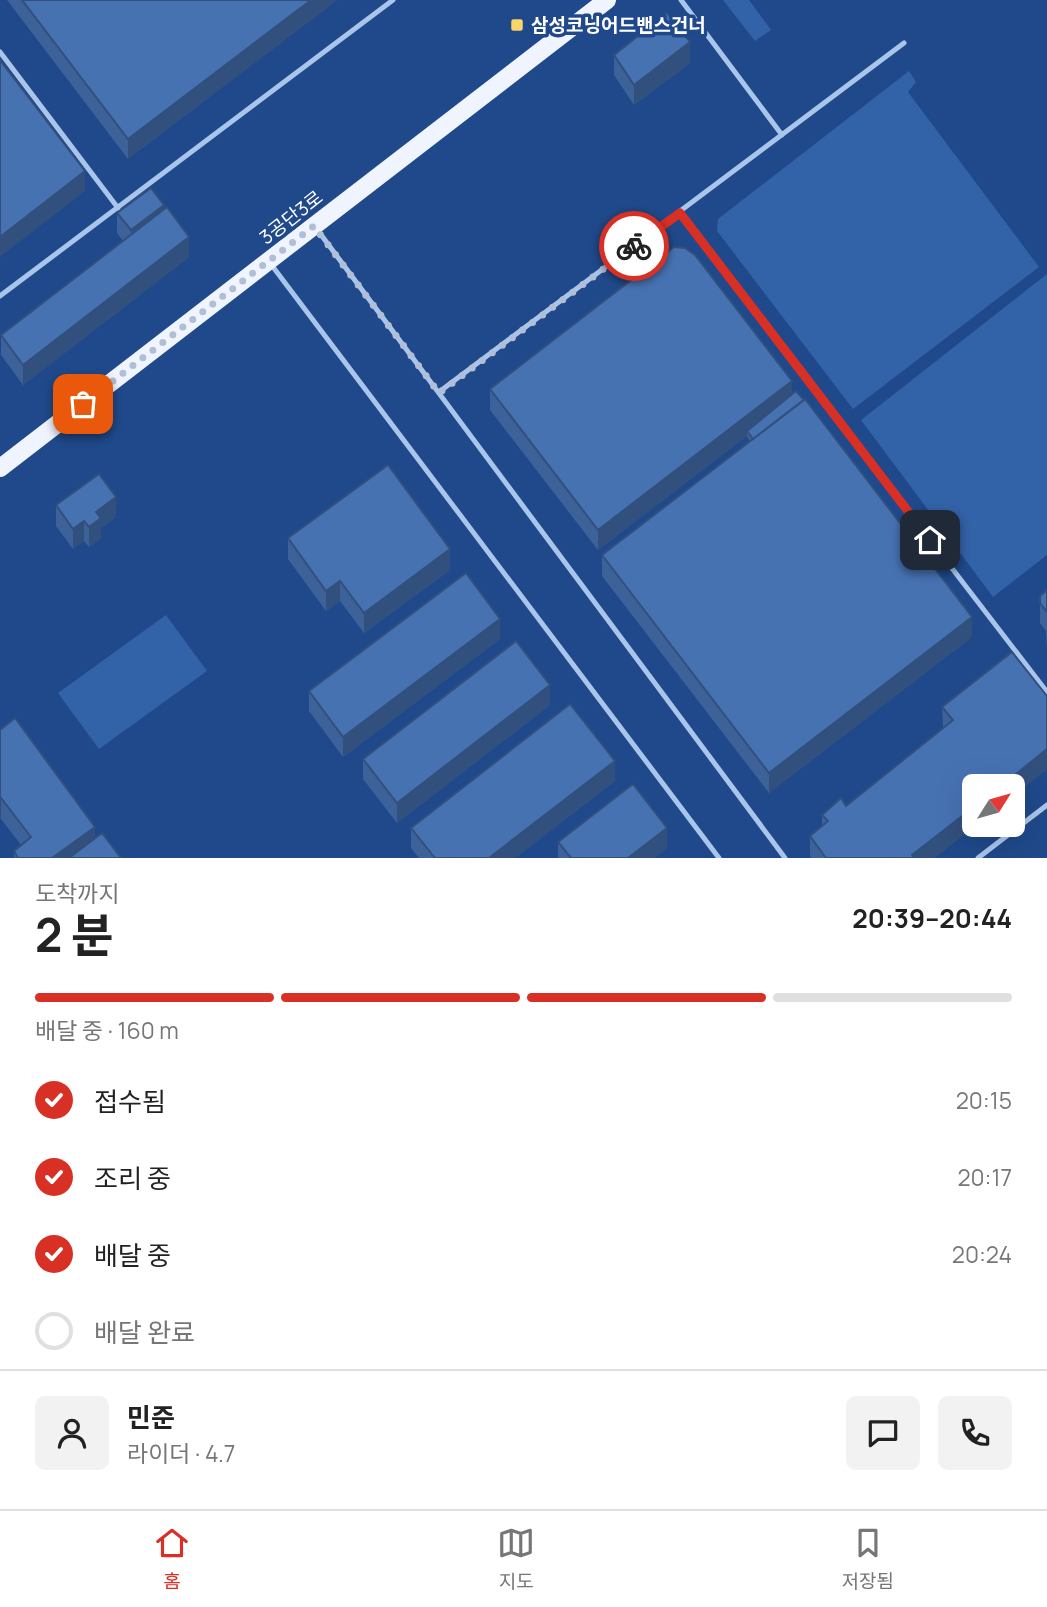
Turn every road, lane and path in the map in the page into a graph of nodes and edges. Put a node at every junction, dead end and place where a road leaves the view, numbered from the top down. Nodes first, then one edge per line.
1 (380, 0) edge
2 (393, 0) edge
3 (607, 0) edge
4 (681, 0) edge
5 (385, 6) junction
6 (904, 43) dead end
7 (0, 52) edge
8 (782, 135) junction
9 (118, 208) junction
10 (680, 213) junction
11 (314, 226) junction
12 (269, 261) junction
13 (0, 296) edge
14 (439, 393) junction
15 (0, 468) edge
16 (1047, 692) edge
17 (1047, 806) edge
18 (719, 858) edge
19 (785, 858) edge
20 (978, 858) edge

1 - 5 lane
2 - 5 lane
3 - 11 main road, 3공단3로
4 - 8 lane
5 - 9 lane
6 - 8 lane
7 - 9 lane
8 - 10 lane
9 - 13 lane
10 - 14 lane
10 - 16 lane
11 - 12 main road, 3공단3로
11 - 14 lane
12 - 15 main road, 3공단3로
12 - 18 lane
14 - 19 lane
17 - 20 lane

